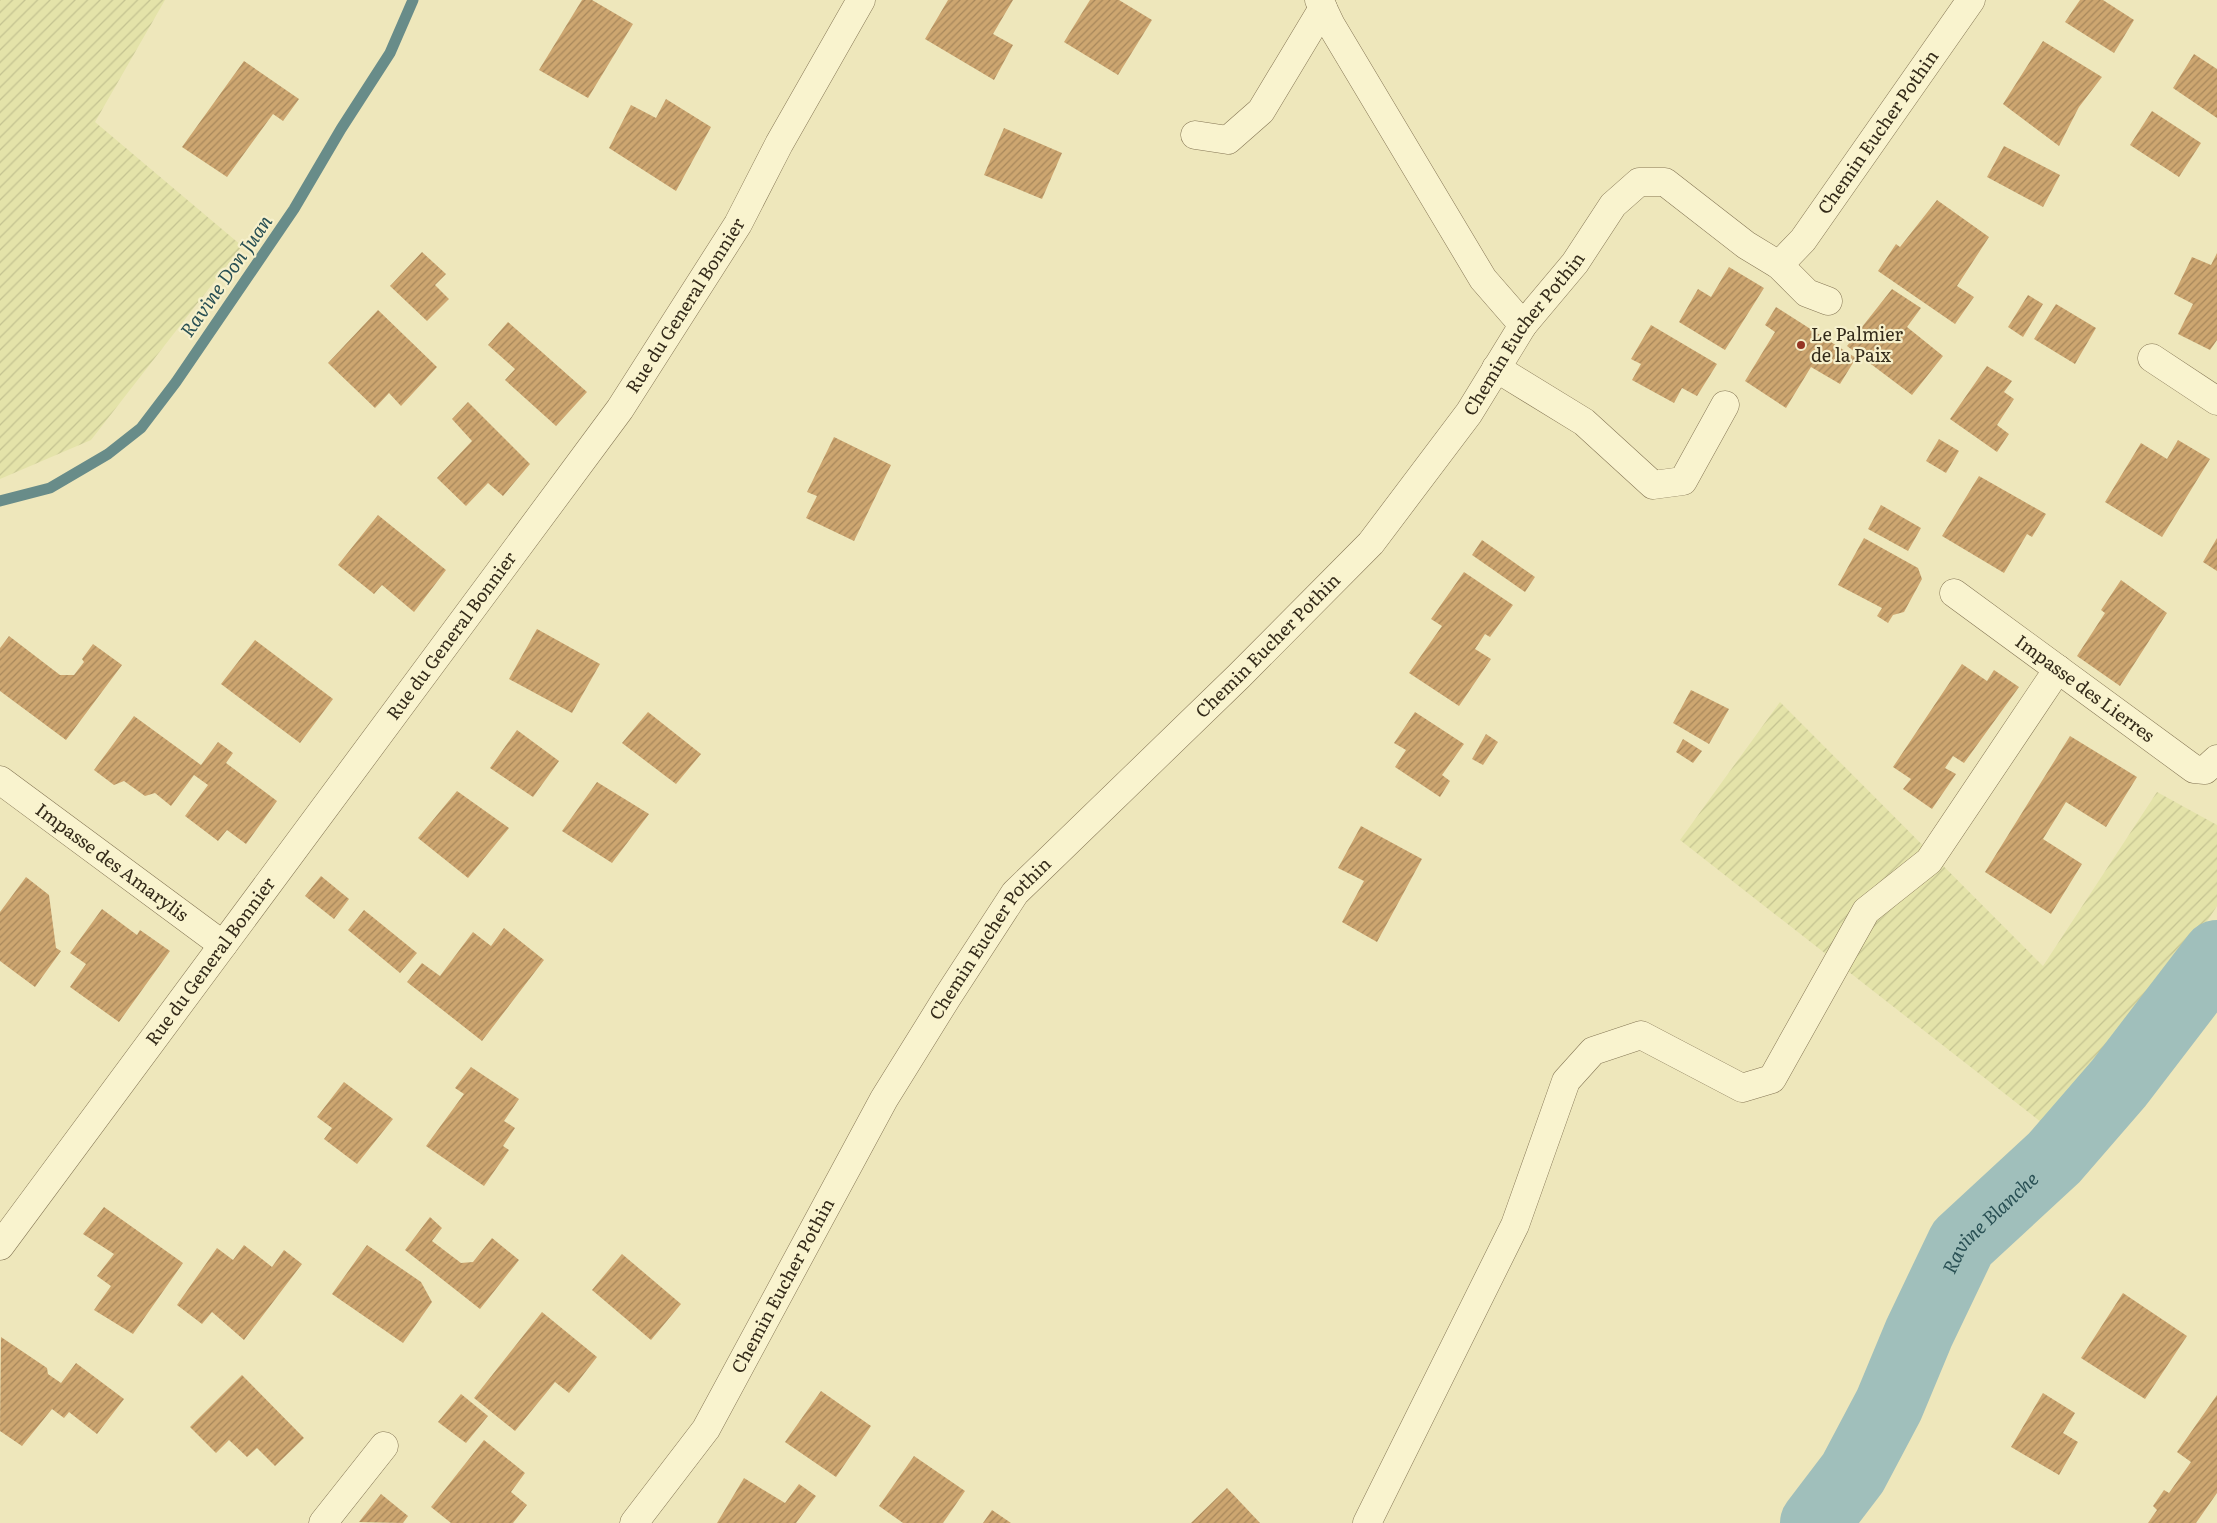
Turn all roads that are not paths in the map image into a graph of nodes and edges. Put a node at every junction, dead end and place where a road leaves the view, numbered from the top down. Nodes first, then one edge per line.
1 (861, 0) edge
2 (1971, 0) edge
3 (1321, 4) edge
4 (1195, 135) dead end
5 (1779, 265) junction
6 (1828, 301) dead end
7 (1524, 325) junction
8 (2152, 358) dead end
9 (1496, 368) junction
10 (2217, 401) edge
11 (1725, 405) dead end
12 (1954, 593) dead end
13 (2058, 669) junction
14 (2217, 759) edge
15 (0, 780) edge
16 (223, 945) junction
17 (0, 1246) edge
18 (384, 1446) dead end
19 (323, 1523) edge
20 (634, 1523) edge
21 (1367, 1523) edge

1 - 16 street, Rue du General Bonnier
2 - 5 street, Chemin Eucher Pothin
3 - 4 street
3 - 7 street
5 - 6 street
5 - 7 street, Chemin Eucher Pothin
7 - 9 street, Chemin Eucher Pothin
8 - 10 street
9 - 11 street
9 - 20 street, Chemin Eucher Pothin
12 - 13 street, Impasse des Lierres
13 - 14 street, Impasse des Lierres
13 - 21 street
15 - 16 street, Impasse des Amarylis
16 - 17 street, Rue du General Bonnier
18 - 19 street

